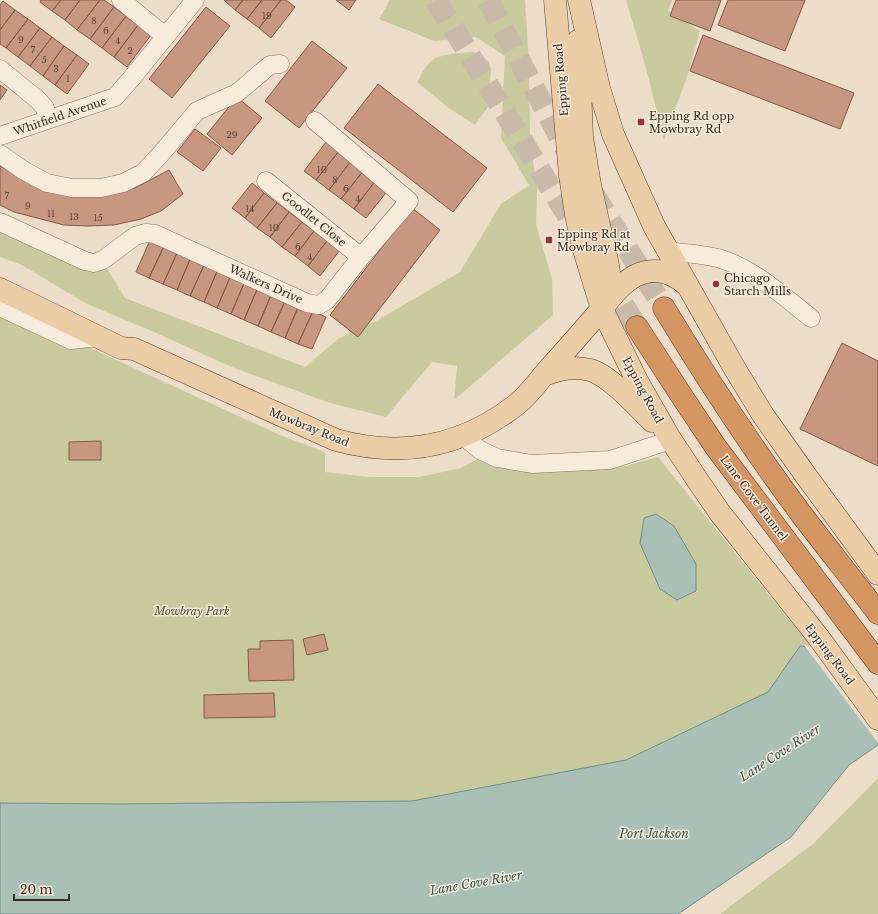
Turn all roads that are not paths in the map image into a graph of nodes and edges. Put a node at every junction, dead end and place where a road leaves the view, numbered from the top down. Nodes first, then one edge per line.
1 (121, 0) edge
2 (195, 0) edge
3 (555, 0) edge
4 (578, 0) edge
5 (165, 36) junction
6 (280, 64) dead end
7 (0, 69) edge
8 (47, 120) junction
9 (315, 121) dead end
10 (0, 136) edge
11 (0, 154) edge
12 (266, 181) dead end
13 (0, 222) edge
14 (666, 251) junction
15 (361, 257) junction
16 (0, 278) edge
17 (688, 286) junction
18 (0, 290) edge
19 (605, 305) junction
20 (0, 307) edge
21 (664, 308) tunnel mouth
22 (811, 318) dead end
23 (638, 327) tunnel mouth
24 (99, 337) junction
25 (134, 349) junction
26 (544, 375) junction
27 (462, 436) junction
28 (670, 438) junction
29 (878, 574) edge
30 (878, 614) edge
31 (878, 663) edge
32 (878, 719) edge

1 - 5 street
2 - 5 street, Whitfield Avenue
3 - 19 main road, Epping Road
4 - 14 main road
4 - 19 main road
5 - 8 street, Whitfield Avenue
6 - 11 street
7 - 8 street
8 - 10 street, Whitfield Avenue
9 - 15 street, Walkers Drive
12 - 15 street, Goodlet Close
13 - 15 street, Walkers Drive
14 - 17 main road
14 - 22 street
16 - 25 main road, Mowbray Road
17 - 19 main road, Mowbray Road
17 - 29 main road
18 - 24 main road, Mowbray Road
19 - 26 main road, Mowbray Road
19 - 28 main road, Epping Road
20 - 24 street
21 - 30 highway
23 - 31 highway, Lane Cove Tunnel
24 - 25 main road, Mowbray Road
25 - 27 main road, Mowbray Road
26 - 27 main road, Mowbray Road
26 - 28 main road
27 - 28 street
28 - 32 main road, Epping Road

